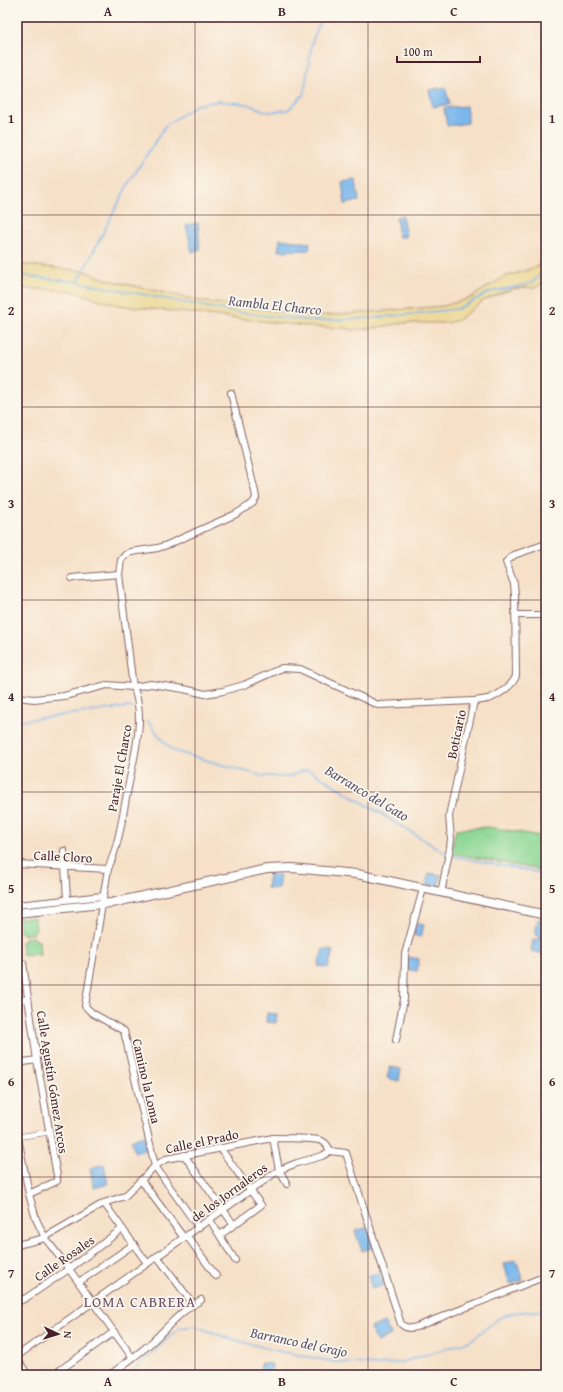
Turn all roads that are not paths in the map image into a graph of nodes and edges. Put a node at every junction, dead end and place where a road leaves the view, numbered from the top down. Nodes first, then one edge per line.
1 (231, 393) dead end
2 (546, 544) edge
3 (119, 574) junction
4 (72, 578) dead end
5 (516, 615) junction
6 (546, 615) edge
7 (133, 686) junction
8 (17, 697) edge
9 (474, 701) junction
10 (64, 851) dead end
11 (17, 864) edge
12 (65, 866) junction
13 (108, 869) junction
14 (423, 889) junction
15 (441, 893) junction
16 (67, 899) junction
17 (103, 900) junction
18 (17, 905) edge
19 (17, 913) edge
20 (546, 916) edge
21 (17, 961) edge
22 (29, 999) junction
23 (17, 1000) edge
24 (396, 1040) dead end
25 (37, 1060) junction
26 (17, 1063) edge
27 (50, 1132) junction
28 (17, 1133) edge
29 (18, 1137) edge
30 (273, 1138) junction
31 (220, 1148) junction
32 (330, 1151) junction
33 (184, 1155) junction
34 (155, 1166) junction
35 (279, 1170) junction
36 (141, 1180) junction
37 (287, 1184) dead end
38 (250, 1190) junction
39 (29, 1194) junction
40 (104, 1203) junction
41 (223, 1210) junction
42 (210, 1220) junction
43 (234, 1226) junction
44 (198, 1227) junction
45 (122, 1229) junction
46 (220, 1235) junction
47 (186, 1237) junction
48 (45, 1238) junction
49 (134, 1244) junction
50 (17, 1245) edge
51 (157, 1256) junction
52 (235, 1260) dead end
53 (147, 1263) junction
54 (69, 1269) junction
55 (216, 1276) dead end
56 (546, 1276) edge
57 (79, 1282) junction
58 (201, 1300) dead end
59 (17, 1302) edge
60 (93, 1303) junction
61 (193, 1304) junction
62 (114, 1332) junction
63 (132, 1357) junction
64 (17, 1358) edge
65 (28, 1375) edge
66 (53, 1375) edge
67 (110, 1375) edge

1 - 3 street
2 - 5 street, Boticario
3 - 4 street
3 - 7 street, Paraje El Charco
5 - 6 street
5 - 9 street, Boticario
7 - 8 street
7 - 9 street
7 - 13 street, Paraje El Charco
9 - 15 street, Boticario
10 - 12 street
11 - 12 street, Calle Cloro
12 - 13 street, Calle Cloro
12 - 16 street
13 - 17 street, Paraje El Charco
14 - 15 street
14 - 17 street
14 - 24 street
15 - 20 street
16 - 17 street
16 - 18 street
17 - 19 street
17 - 34 street, Camino la Loma
21 - 22 street, Calle Agustín Gómez Arcos
22 - 23 street
22 - 25 street, Calle Agustín Gómez Arcos
25 - 26 street
25 - 27 street, Calle Agustín Gómez Arcos
27 - 29 street
27 - 39 street, Calle Agustín Gómez Arcos
28 - 29 street
29 - 39 street
30 - 31 street, Calle el Prado
30 - 32 street, Calle el Prado
30 - 35 street
31 - 33 street, Calle el Prado
31 - 38 street
32 - 35 street, de los Jornaleros
32 - 56 street
33 - 34 street, Calle el Prado
33 - 41 street
34 - 36 street, Calle el Prado
34 - 44 street
35 - 37 street
35 - 38 street, de los Jornaleros
36 - 40 street, Calle el Prado
36 - 47 street
38 - 41 street, de los Jornaleros
38 - 43 street
39 - 48 street
40 - 45 street
40 - 48 street, Calle el Prado
41 - 42 street, de los Jornaleros
41 - 43 street
42 - 44 street, de los Jornaleros
42 - 46 street
43 - 46 street
44 - 47 street, de los Jornaleros
45 - 49 street
45 - 54 street, Calle Rosales
46 - 52 street
47 - 51 street, de los Jornaleros
47 - 55 street
48 - 50 street, Calle el Prado
48 - 54 street
49 - 53 street
49 - 57 street
51 - 53 street, de los Jornaleros
51 - 61 street
53 - 60 street, de los Jornaleros
54 - 57 street
54 - 59 street, Calle Rosales
57 - 60 street
58 - 61 street
60 - 62 street
60 - 64 street
61 - 63 street
62 - 63 street
62 - 66 street
63 - 67 street
64 - 65 street

